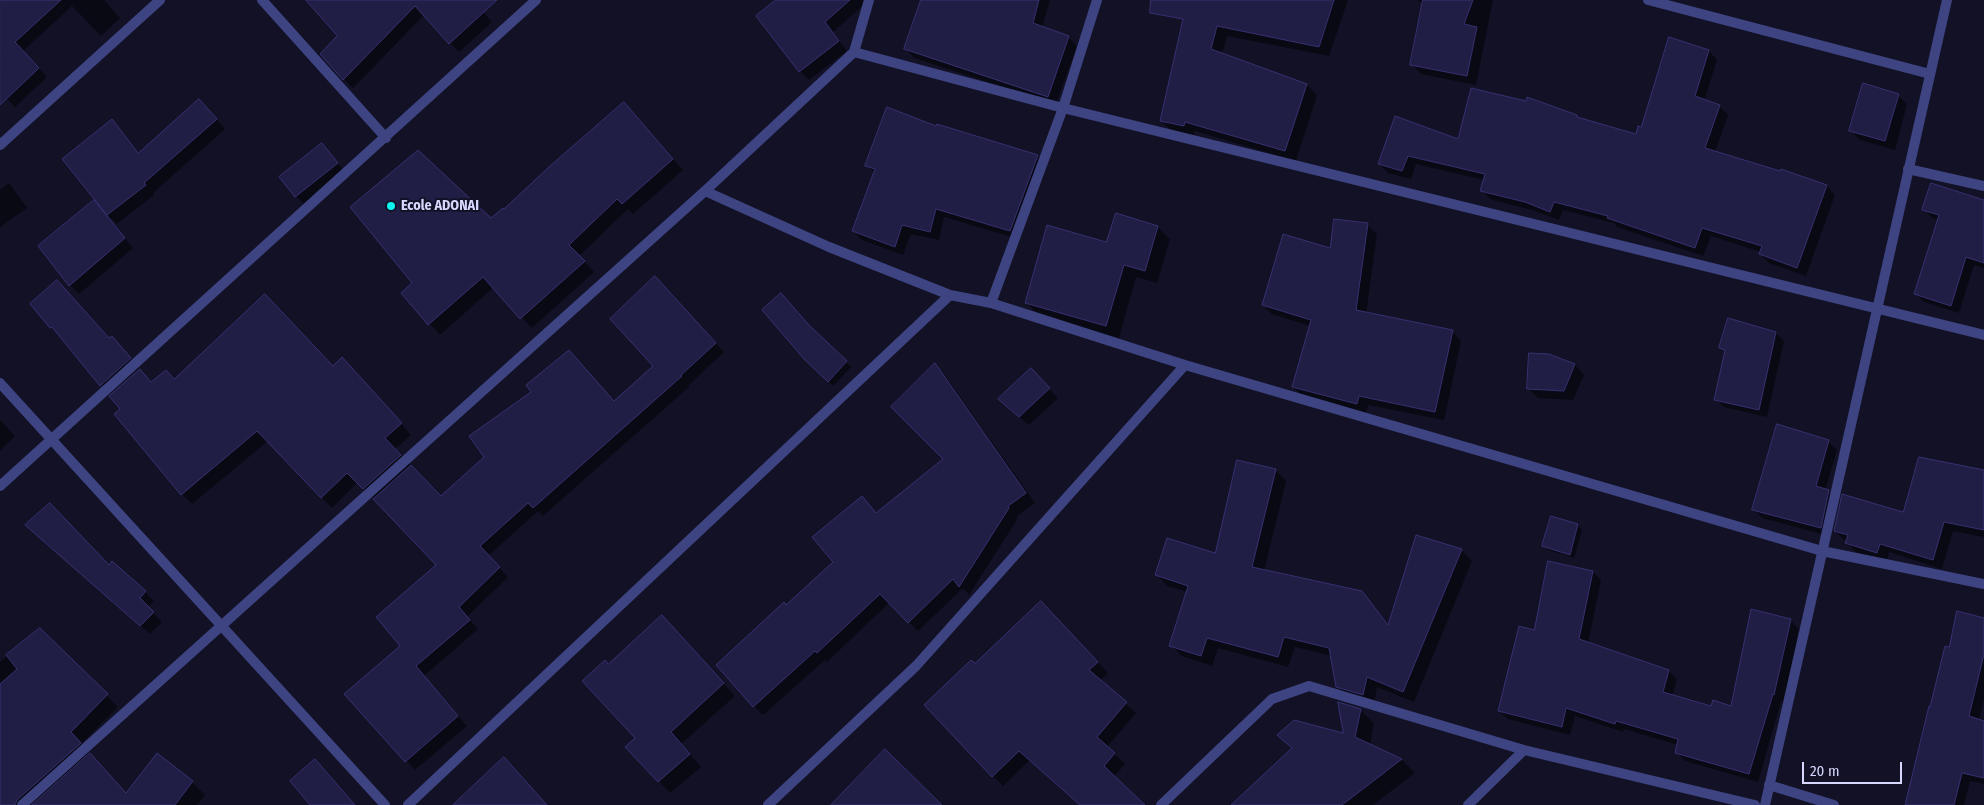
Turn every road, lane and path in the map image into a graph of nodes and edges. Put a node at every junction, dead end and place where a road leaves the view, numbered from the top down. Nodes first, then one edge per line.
1 (160, 0) edge
2 (262, 0) edge
3 (536, 0) edge
4 (869, 0) edge
5 (1097, 0) edge
6 (1648, 0) edge
7 (1947, 0) edge
8 (854, 52) junction
9 (1930, 74) junction
10 (1063, 108) junction
11 (386, 138) junction
12 (0, 145) edge
13 (1908, 169) junction
14 (1984, 186) edge
15 (705, 191) junction
16 (950, 295) junction
17 (991, 303) junction
18 (1876, 310) junction
19 (1984, 335) edge
20 (1185, 365) junction
21 (0, 383) edge
22 (52, 439) junction
23 (0, 486) edge
24 (1822, 551) junction
25 (1984, 584) edge
26 (221, 625) junction
27 (1524, 750) junction
28 (1769, 785) junction
29 (22, 805) edge
30 (384, 805) edge
31 (408, 805) edge
32 (768, 805) edge
33 (1161, 805) edge
34 (1468, 805) edge
35 (1755, 805) edge
36 (1765, 805) edge
37 (1834, 805) edge

1 - 12 street
2 - 11 street
3 - 11 street
4 - 8 street
5 - 10 street
6 - 9 street
7 - 9 street
8 - 10 street
8 - 15 street
9 - 13 street
10 - 17 street
10 - 18 street
11 - 22 street
13 - 14 street
13 - 18 street
15 - 16 street
15 - 26 street
16 - 17 street
16 - 31 street
17 - 20 street
18 - 19 street
18 - 24 street
20 - 24 street
20 - 32 street
21 - 22 street
22 - 23 street
22 - 26 street
24 - 25 street
24 - 28 street
26 - 29 street
26 - 30 street
27 - 33 street
27 - 34 street
27 - 35 street
28 - 36 street
28 - 37 street

